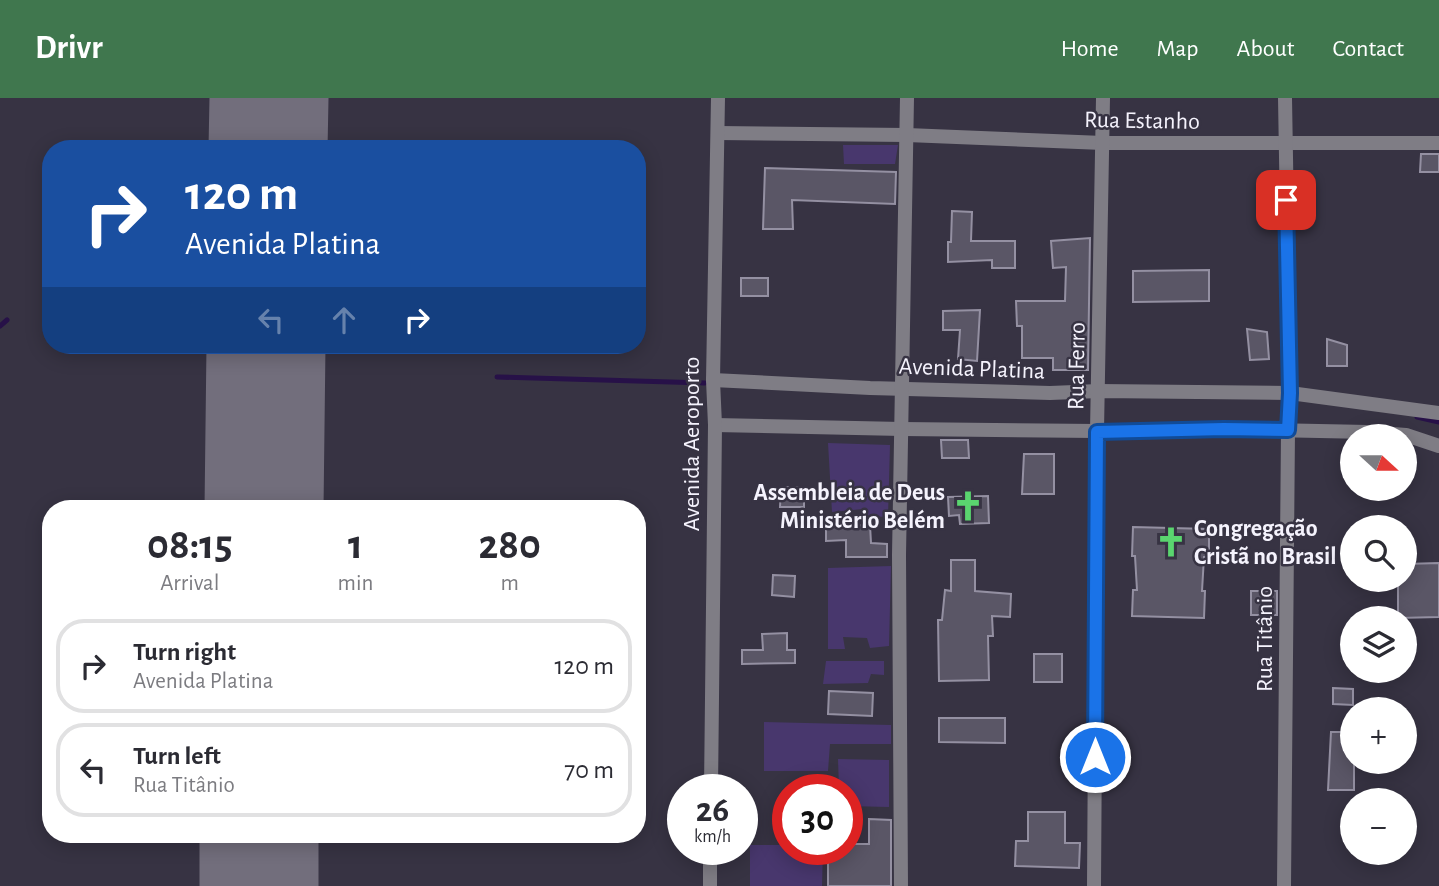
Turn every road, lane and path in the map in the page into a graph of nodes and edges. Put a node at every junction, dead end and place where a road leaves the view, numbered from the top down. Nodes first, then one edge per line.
1 (718, 98) edge
2 (908, 98) edge
3 (1103, 98) edge
4 (1285, 98) edge
5 (718, 133) junction
6 (907, 135) junction
7 (1103, 143) junction
8 (1439, 143) edge
9 (1284, 145) junction
10 (713, 380) junction
11 (903, 388) junction
12 (1099, 391) junction
13 (1290, 393) junction
14 (1439, 413) edge
15 (715, 425) junction
16 (902, 429) junction
17 (1288, 430) junction
18 (1097, 432) junction
19 (1439, 446) edge
20 (711, 774) edge
21 (710, 865) edge
22 (710, 886) edge
23 (901, 886) edge
24 (1094, 886) edge
25 (1284, 886) edge

1 - 5 street, Avenida Aeroporto
2 - 6 street
3 - 7 street, Rua Ferro
4 - 9 street, Rua Titânio
5 - 6 street, Rua Estanho
5 - 10 street, Avenida Aeroporto
6 - 7 street, Rua Estanho
6 - 11 street
7 - 9 street, Rua Estanho
7 - 12 street, Rua Ferro
8 - 9 street, Rua Estanho
9 - 13 street, Rua Titânio
10 - 11 street, Avenida Platina
10 - 15 street, Avenida Aeroporto
11 - 12 street, Avenida Platina
11 - 16 street
12 - 13 street, Avenida Platina
12 - 18 street, Rua Ferro
13 - 14 street, Avenida Platina
13 - 17 street, Rua Titânio
15 - 16 street
15 - 20 street, Avenida Aeroporto
16 - 18 street
16 - 23 street
17 - 18 street
17 - 19 street
17 - 25 street, Rua Titânio
18 - 24 street, Rua Ferro
21 - 22 street

